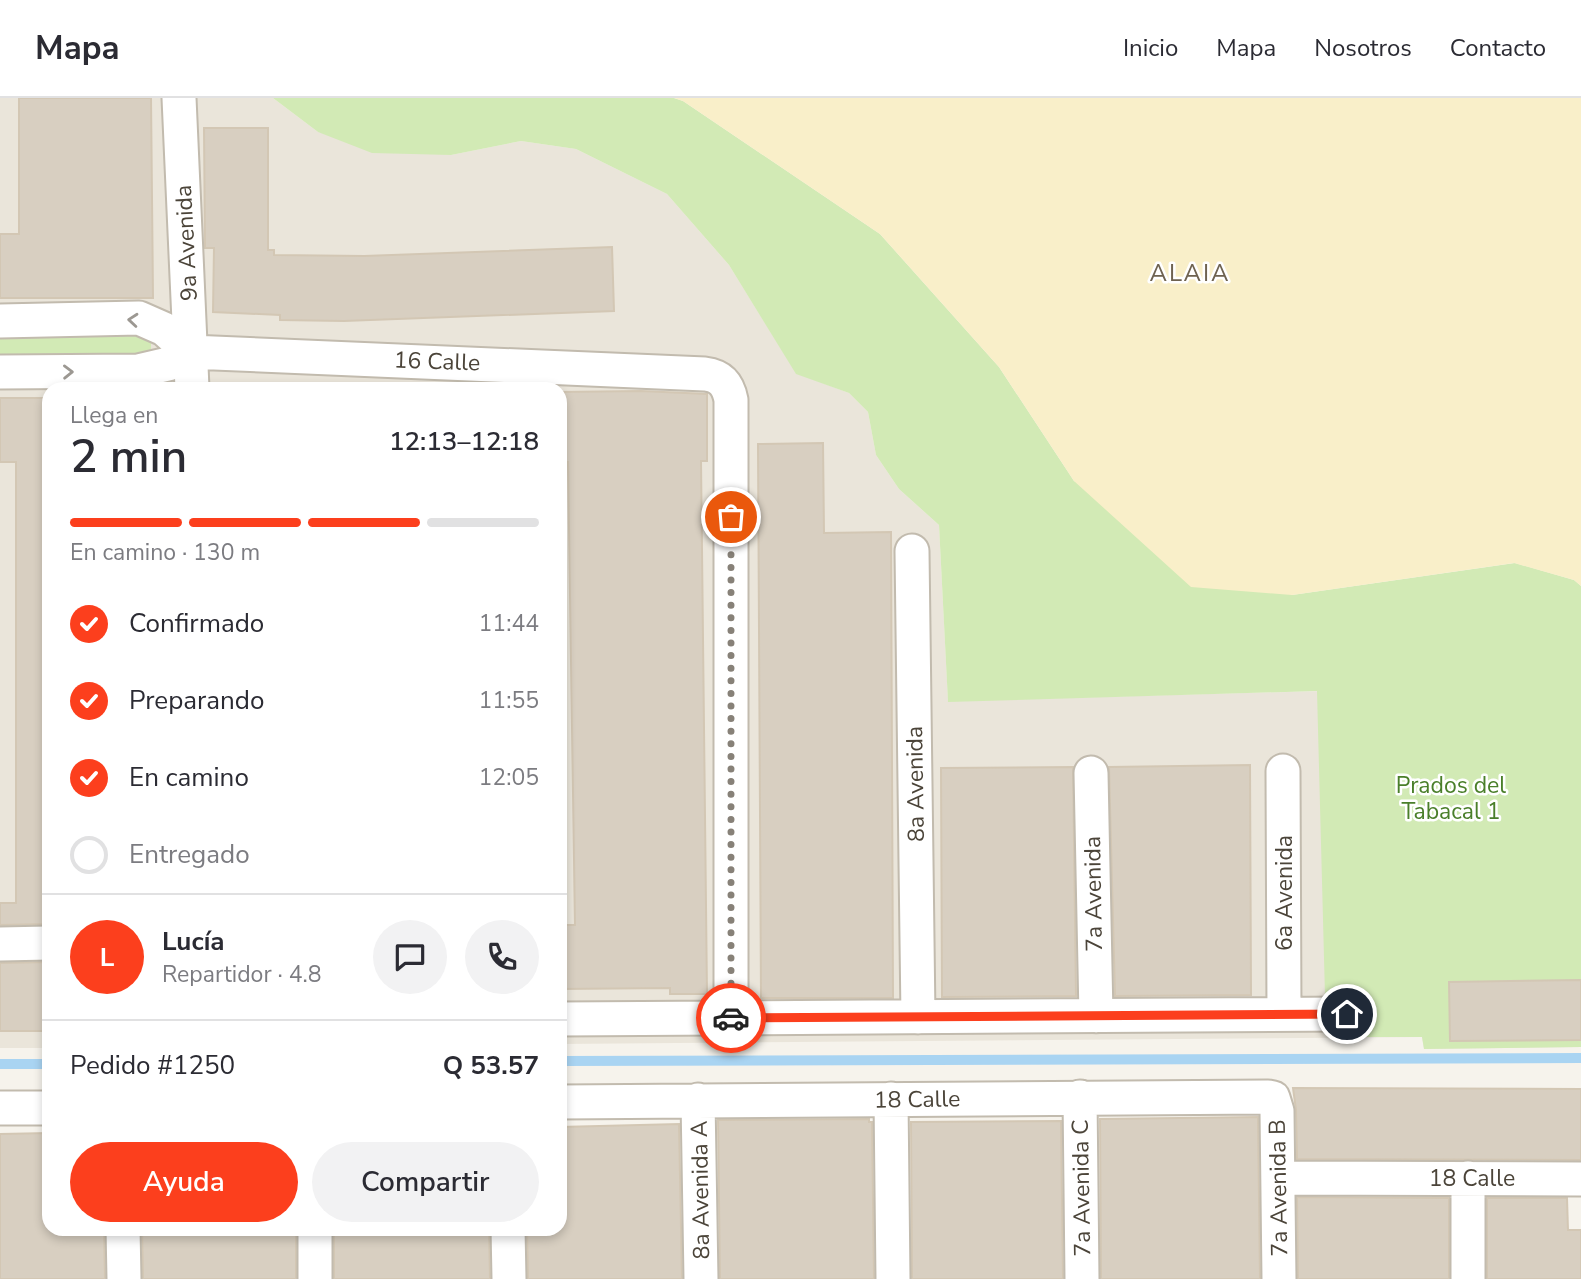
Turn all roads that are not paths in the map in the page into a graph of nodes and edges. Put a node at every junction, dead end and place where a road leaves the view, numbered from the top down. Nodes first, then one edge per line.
1 (178, 98) edge
2 (0, 321) edge
3 (190, 352) junction
4 (0, 373) edge
5 (369, 374) edge
6 (544, 377) edge
7 (192, 382) edge
8 (912, 551) dead end
9 (1283, 771) dead end
10 (1091, 773) dead end
11 (42, 943) edge
12 (0, 944) edge
13 (1284, 1014) junction
14 (1347, 1014) dead end
15 (1096, 1016) junction
16 (918, 1017) junction
17 (731, 1018) junction
18 (567, 1019) edge
19 (1080, 1097) junction
20 (1273, 1098) joint
21 (891, 1099) junction
22 (698, 1101) junction
23 (567, 1102) edge
24 (0, 1108) edge
25 (42, 1108) edge
26 (1278, 1178) junction
27 (1468, 1178) junction
28 (1581, 1179) edge
29 (123, 1236) edge
30 (315, 1236) edge
31 (508, 1236) edge
32 (124, 1279) edge
33 (315, 1279) edge
34 (509, 1279) edge
35 (701, 1279) edge
36 (893, 1279) edge
37 (1082, 1279) edge
38 (1279, 1279) edge
39 (1468, 1279) edge

1 - 3 street, 9a Avenida
3 -> 2 street
4 -> 3 street, 16 Calle
3 - 5 street, 16 Calle
3 - 7 street, 9a Avenida
5 - 6 street, 16 Calle
6 - 17 street, 16 Calle
8 - 16 street, 8a Avenida
9 - 13 street, 6a Avenida
10 - 15 street, 7a Avenida
11 - 12 street
13 - 14 street
13 - 15 street
15 - 16 street
16 - 17 street
17 - 18 street
19 - 20 street, 18 Calle
19 - 21 street, 18 Calle
19 - 37 street, 7a Avenida C
20 - 26 street, 7a Avenida B
21 - 22 street, 18 Calle
21 - 36 street
22 - 23 street, 18 Calle
22 - 35 street, 8a Avenida A
24 - 25 street
26 - 27 street, 18 Calle
26 - 38 street, 7a Avenida B
27 - 28 street, 18 Calle
27 - 39 street
29 - 32 street
30 - 33 street
31 - 34 street

